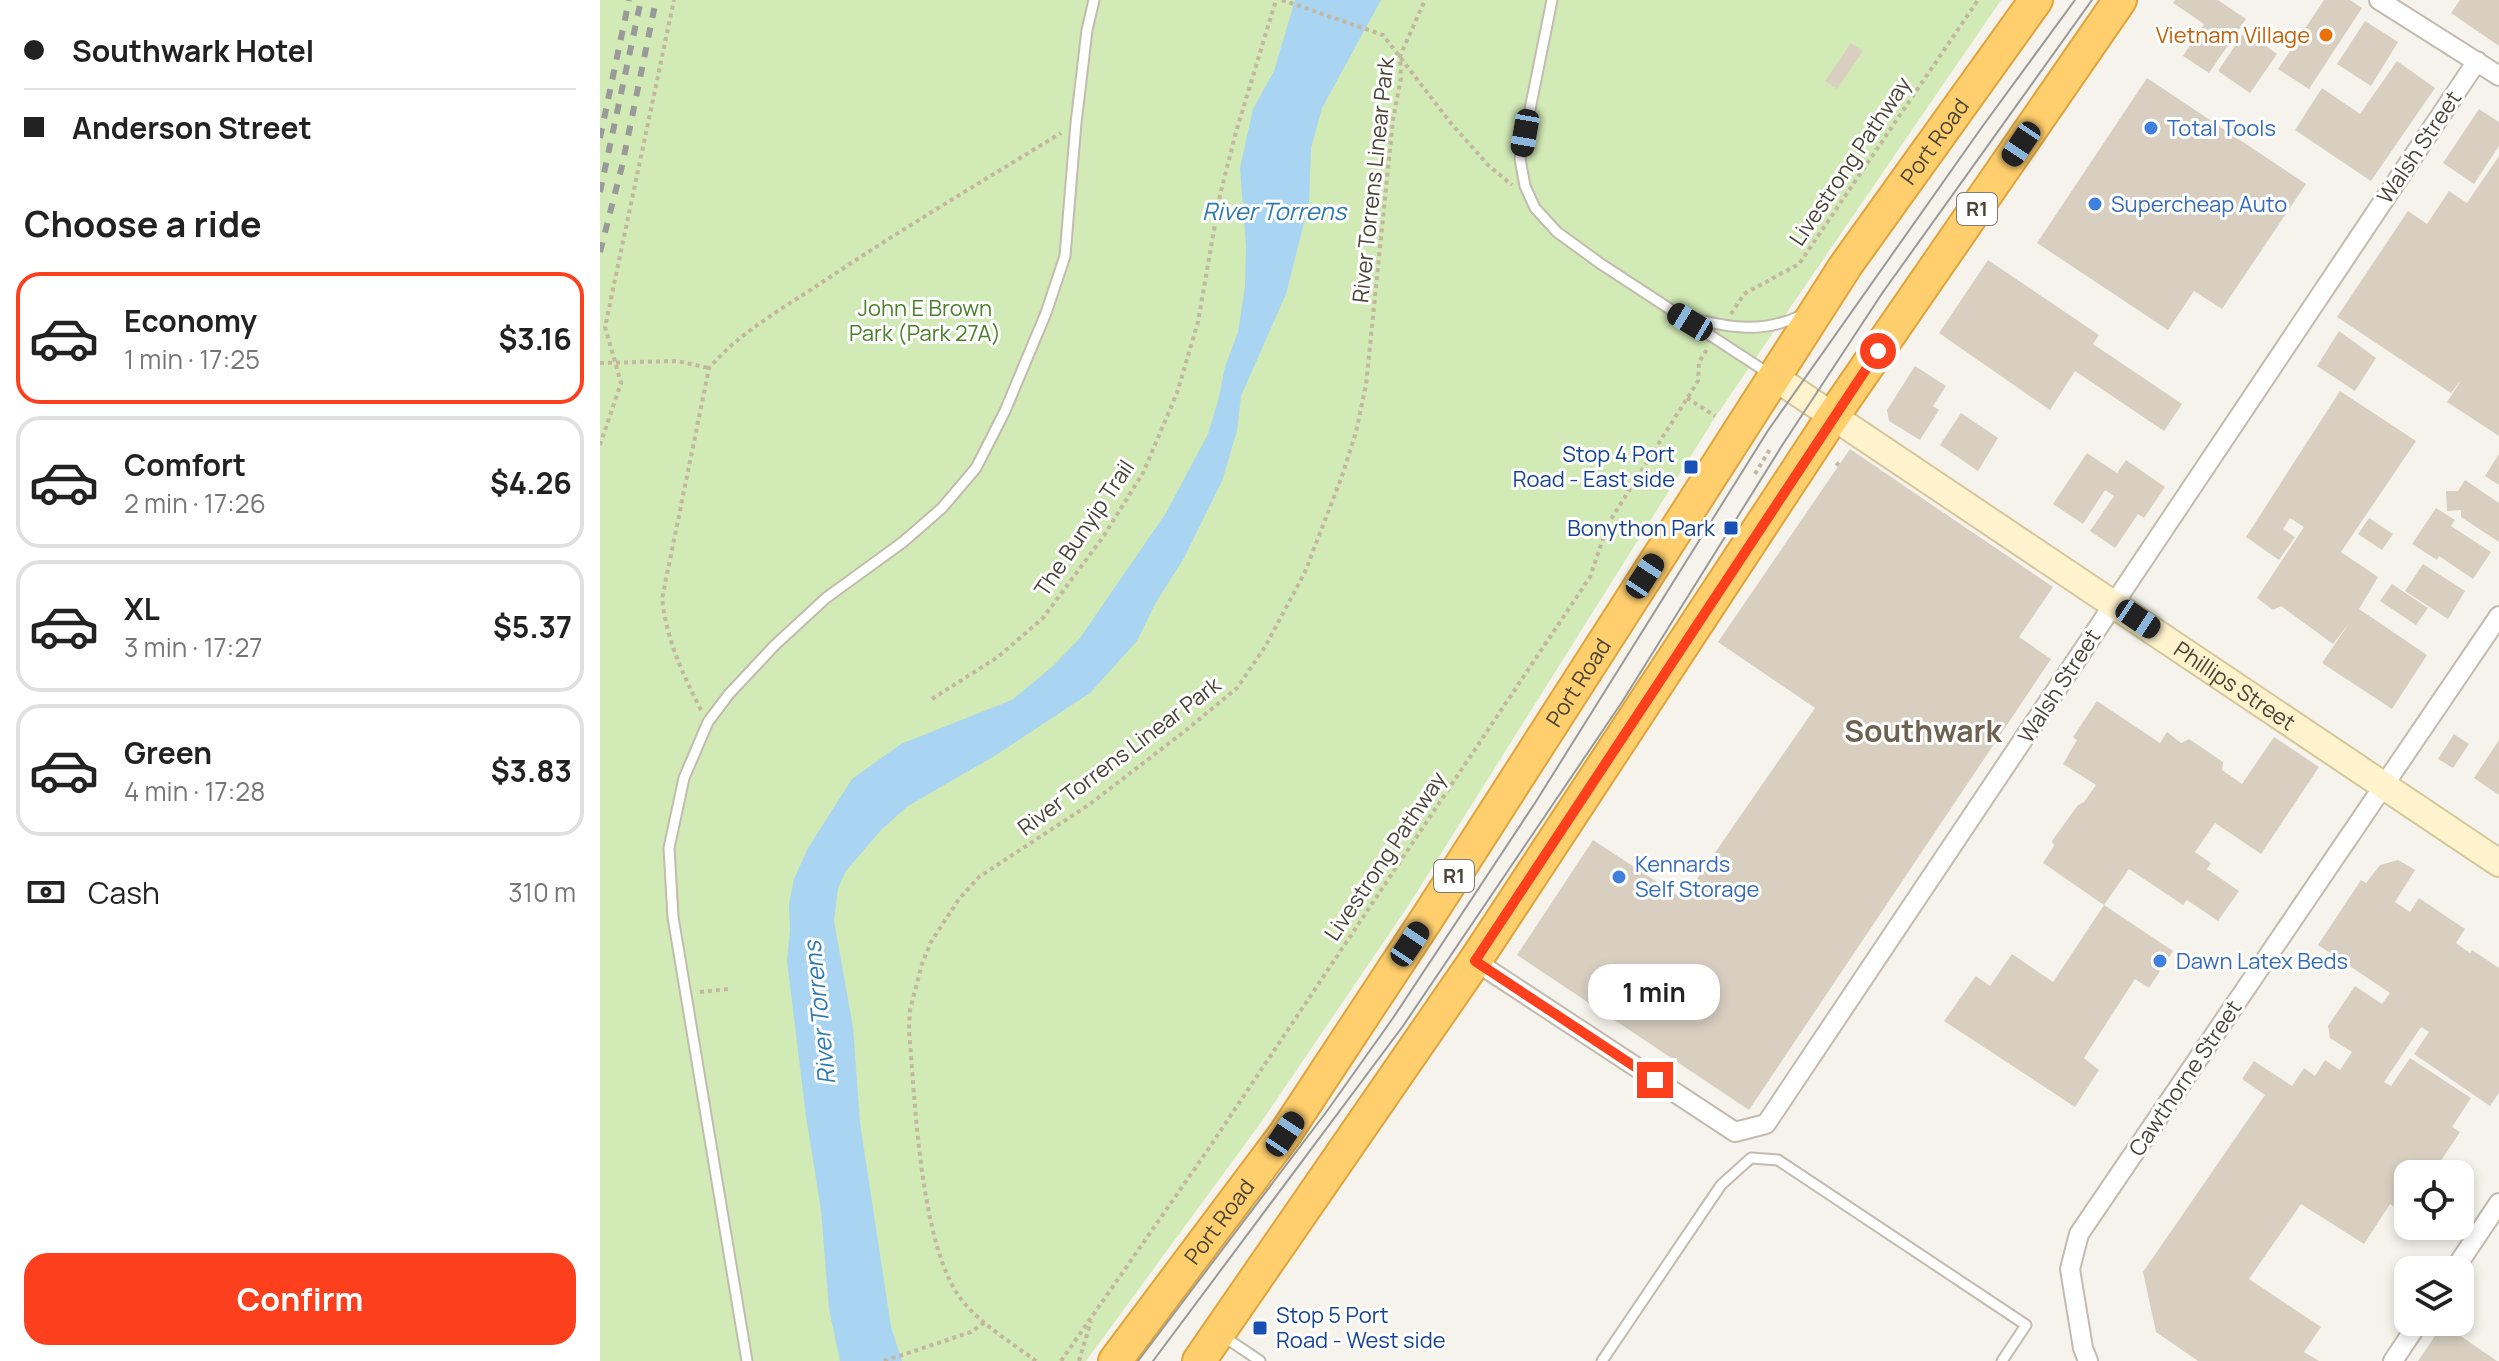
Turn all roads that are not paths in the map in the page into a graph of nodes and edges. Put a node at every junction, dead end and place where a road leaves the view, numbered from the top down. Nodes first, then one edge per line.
1 (1094, 0) edge
2 (1552, 0) edge
3 (2036, 0) edge
4 (2120, 0) edge
5 (2379, 0) edge
6 (2477, 61) junction
7 (2499, 76) edge
8 (1657, 301) junction
9 (1818, 307) junction
10 (1773, 376) junction
11 (1833, 416) junction
12 (2114, 603) junction
13 (2499, 616) edge
14 (2383, 785) junction
15 (2499, 863) edge
16 (1475, 961) junction
17 (2499, 1203) edge
18 (2463, 1256) edge
19 (1217, 1332) junction
20 (2410, 1336) edge
21 (747, 1361) edge
22 (1115, 1361) edge
23 (1199, 1361) edge
24 (1260, 1361) edge
25 (1602, 1361) edge
26 (2002, 1361) edge
27 (2088, 1361) edge
28 (2393, 1361) edge

1 - 21 lane
2 - 8 lane
3 - 9 highway, Port Road / R1
4 - 11 highway, R1
5 - 6 street
6 - 7 street
6 - 12 street, Walsh Street
8 - 9 lane
8 - 10 lane
9 - 10 highway, Port Road / R1
10 - 11 street, Phillips Street
10 - 22 highway, Port Road / R1
11 - 12 street, Phillips Street
11 - 16 highway, R1
12 - 14 street, Phillips Street
12 - 16 street, Walsh Street
13 - 14 street, Cawthorne Street
14 - 15 street, Phillips Street
14 - 27 street, Cawthorne Street
16 - 19 highway, R1
17 - 18 street
19 - 23 highway, R1
19 - 24 lane
20 - 28 street
25 - 26 lane

